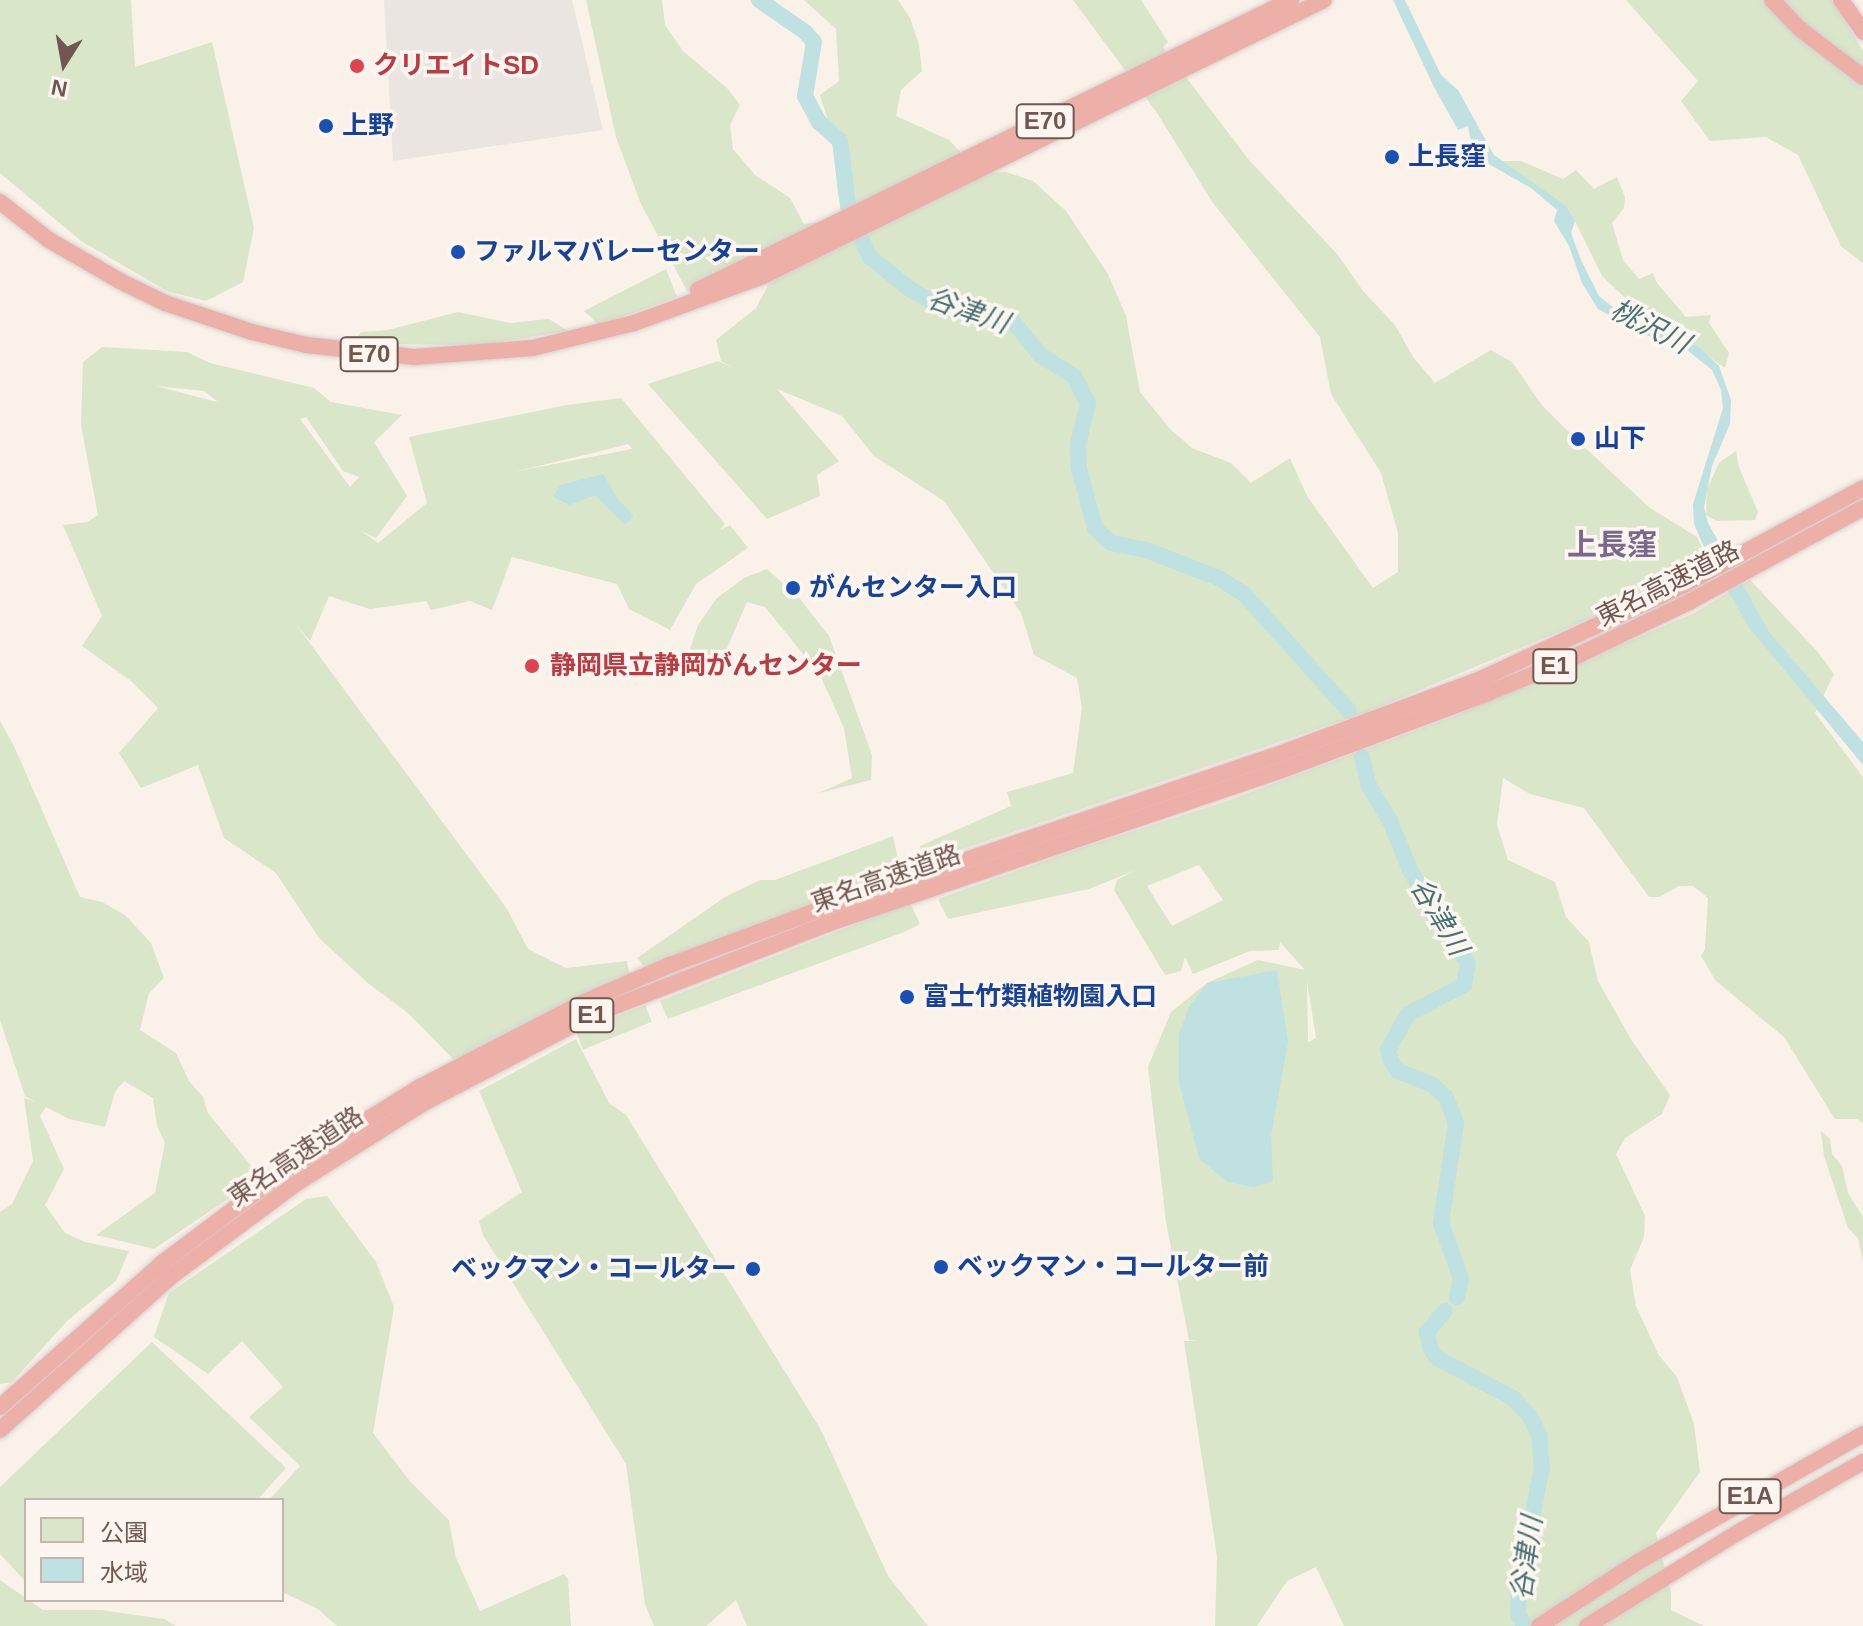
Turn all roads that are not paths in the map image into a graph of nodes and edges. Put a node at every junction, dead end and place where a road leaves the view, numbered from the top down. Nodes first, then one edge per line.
1 (1291, 0) edge
2 (1324, 0) edge
3 (1772, 0) edge
4 (1841, 0) edge
5 (1850, 0) edge
6 (1863, 31) edge
7 (1150, 77) junction
8 (1863, 77) edge
9 (0, 193) edge
10 (0, 202) edge
11 (759, 270) junction
12 (1863, 488) edge
13 (1863, 508) edge
14 (1413, 714) junction
15 (1274, 764) junction
16 (0, 1407) edge
17 (0, 1430) edge
18 (1863, 1431) edge
19 (1863, 1463) edge
20 (1539, 1626) edge
21 (1587, 1626) edge

1 - 7 highway, E70
2 - 7 highway, E70
3 - 8 highway
4 - 6 highway
5 - 6 highway
7 - 11 highway, E70
9 - 11 highway, E70
10 - 11 highway, E70
12 - 14 highway, 東名高速道路 / E1
13 - 14 highway, 東名高速道路 / E1
14 - 15 highway, 東名高速道路 / E1
15 - 16 highway, 東名高速道路 / E1
15 - 17 highway, 東名高速道路 / E1
18 - 20 highway, E1A
19 - 21 highway, E1A

